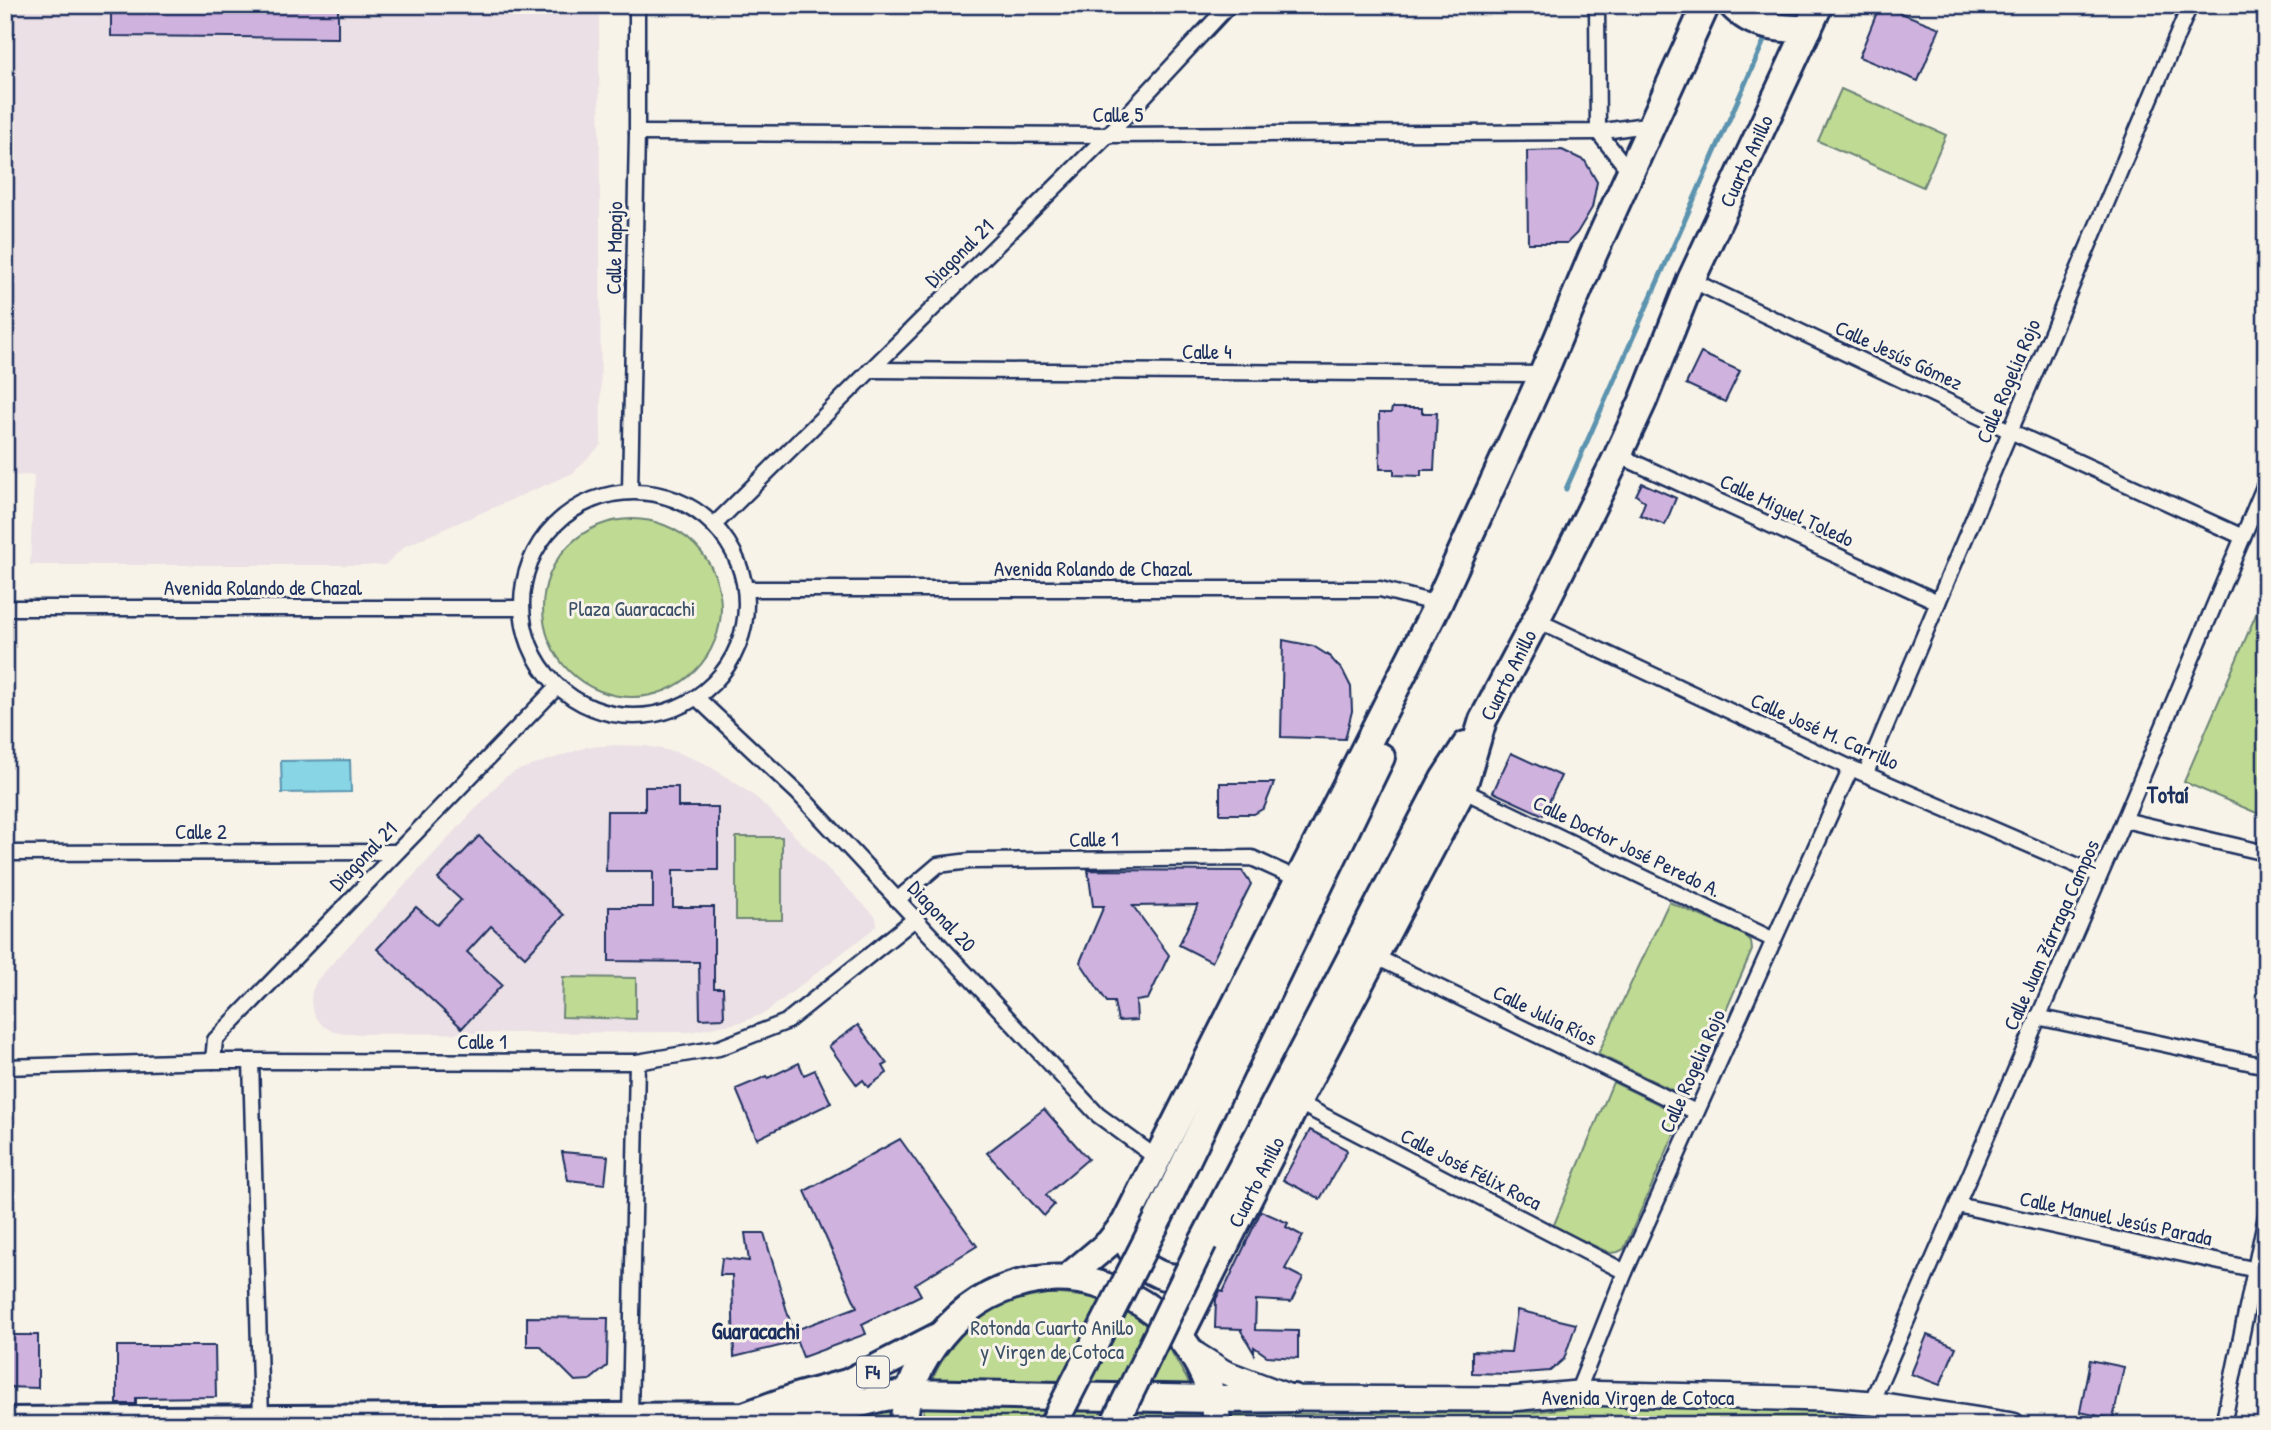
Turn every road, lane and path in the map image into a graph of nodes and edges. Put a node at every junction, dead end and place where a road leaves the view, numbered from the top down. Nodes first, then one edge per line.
1 (637, 5) edge
2 (1229, 5) edge
3 (1597, 5) edge
4 (1706, 5) edge
5 (1819, 5) edge
6 (2190, 5) edge
7 (1736, 9) edge
8 (1808, 29) junction
9 (1652, 124) junction
10 (1598, 132) junction
11 (637, 133) junction
12 (1108, 135) junction
13 (1630, 172) junction
14 (1691, 280) junction
15 (870, 370) junction
16 (1543, 374) junction
17 (2010, 431) junction
18 (1618, 455) junction
19 (2266, 482) edge
20 (630, 492) junction
21 (2261, 506) edge
22 (714, 525) junction
23 (2243, 537) junction
24 (746, 589) junction
25 (1938, 602) junction
26 (1438, 604) junction
27 (5, 608) edge
28 (521, 608) junction
29 (1536, 620) junction
30 (557, 687) junction
31 (697, 698) junction
32 (1483, 720) junction
33 (1850, 768) junction
34 (1866, 773) junction
35 (1462, 790) junction
36 (2124, 820) junction
37 (396, 852) junction
38 (5, 853) edge
39 (2266, 853) edge
40 (2099, 874) junction
41 (1300, 880) junction
42 (897, 900) junction
43 (916, 918) junction
44 (1774, 940) junction
45 (1374, 956) junction
46 (2037, 1017) junction
47 (213, 1061) junction
48 (251, 1061) junction
49 (637, 1062) junction
50 (2266, 1066) edge
51 (5, 1067) edge
52 (1297, 1102) junction
53 (1696, 1112) junction
54 (1158, 1159) junction
55 (1957, 1205) junction
56 (2266, 1216) edge
57 (1125, 1223) junction
58 (1212, 1246) junction
59 (2260, 1271) edge
60 (1625, 1272) junction
61 (1067, 1278) junction
62 (941, 1335) junction
63 (1184, 1342) junction
64 (908, 1393) junction
65 (1577, 1393) junction
66 (1293, 1398) junction
67 (1871, 1403) junction
68 (1216, 1412) edge
69 (744, 1416) junction
70 (630, 1417) junction
71 (261, 1419) junction
72 (5, 1421) edge
73 (904, 1425) edge
74 (1053, 1425) edge
75 (1114, 1425) edge
76 (2013, 1425) edge
77 (2222, 1425) edge

1 - 11 street, Calle Mapajo
2 - 12 street, Diagonal 21
3 - 10 street
4 - 9 highway
5 - 8 highway, Cuarto Anillo
6 - 17 street, Calle Rogelia Rojo
7 - 8 highway
8 - 14 highway, Cuarto Anillo
9 - 10 street, Calle 5
9 - 13 highway
10 - 12 street, Calle 5
10 - 13 street
11 - 12 street, Calle 5
11 - 20 street, Calle Mapajo
12 - 15 street, Diagonal 21
13 - 16 highway
14 - 17 street, Calle Jesús Gómez
14 - 18 highway, Cuarto Anillo
15 - 16 street, Calle 4
15 - 22 street, Diagonal 21
16 - 26 highway
17 - 23 street, Calle Jesús Gómez
17 - 25 street, Calle Rogelia Rojo
18 - 25 street, Calle Miguel Toledo
18 - 29 highway, Cuarto Anillo
19 - 21 street, Calle Juan Zárraga Campos
20 - 22 street
20 - 28 street
21 - 23 street, Calle Juan Zárraga Campos
22 - 24 street
23 - 36 street, Calle Juan Zárraga Campos
24 - 26 street, Avenida Rolando de Chazal
24 - 31 street
25 - 34 street, Calle Rogelia Rojo
26 - 41 highway
26 - 74 highway, bridge
27 - 28 street, Avenida Rolando de Chazal
28 - 30 street
29 - 32 highway, Cuarto Anillo
29 - 33 street, Calle José M. Carrillo
30 - 31 street
30 - 37 street, Diagonal 21
31 - 42 street, Diagonal 20
32 - 35 highway, Cuarto Anillo
32 - 58 highway
33 - 34 street, Calle José M. Carrillo
33 - 44 street, Calle Rogelia Rojo
34 - 40 street, Calle José M. Carrillo
35 - 44 street, Calle Doctor José Peredo A.
35 - 45 highway, Cuarto Anillo
36 - 39 street
36 - 40 street, Calle Juan Zárraga Campos
37 - 38 street, Calle 2
37 - 47 street, Diagonal 21
40 - 46 street, Calle Juan Zárraga Campos
41 - 42 street, Calle 1
41 - 54 highway
42 - 43 street, Diagonal 20
43 - 49 street, Calle 1
43 - 54 street, Diagonal 20
44 - 53 street, Calle Rogelia Rojo
45 - 52 highway, Cuarto Anillo
45 - 53 street, Calle Julia Ríos
46 - 50 street
46 - 55 street, Calle Juan Zárraga Campos
47 - 48 street, Calle 1
47 - 51 street, Calle 1
48 - 49 street, Calle 1
48 - 71 street
49 - 70 street
52 - 58 highway, Cuarto Anillo
52 - 60 street, Calle José Félix Roca
53 - 60 street, Calle Rogelia Rojo
54 - 57 highway
55 - 59 street, Calle Manuel Jesús Parada
55 - 67 street, Calle Juan Zárraga Campos
56 - 59 street
57 - 58 highway
57 - 61 highway
58 - 63 highway, Cuarto Anillo
58 - 75 highway, bridge
59 - 77 street
60 - 65 street, Calle Rogelia Rojo
61 - 62 highway, F4
61 - 63 highway, F4
62 - 64 highway, F4
62 - 69 highway, F4
63 - 66 main road, Avenida Virgen de Cotoca
63 - 68 highway, F4
64 - 68 highway
64 - 69 highway
64 - 73 highway, F4
65 - 66 main road, Avenida Virgen de Cotoca
65 - 67 main road, Avenida Virgen de Cotoca
66 - 68 highway
67 - 76 main road, Avenida Virgen de Cotoca
69 - 70 highway, F4
70 - 71 highway, F4
71 - 72 highway, F4

